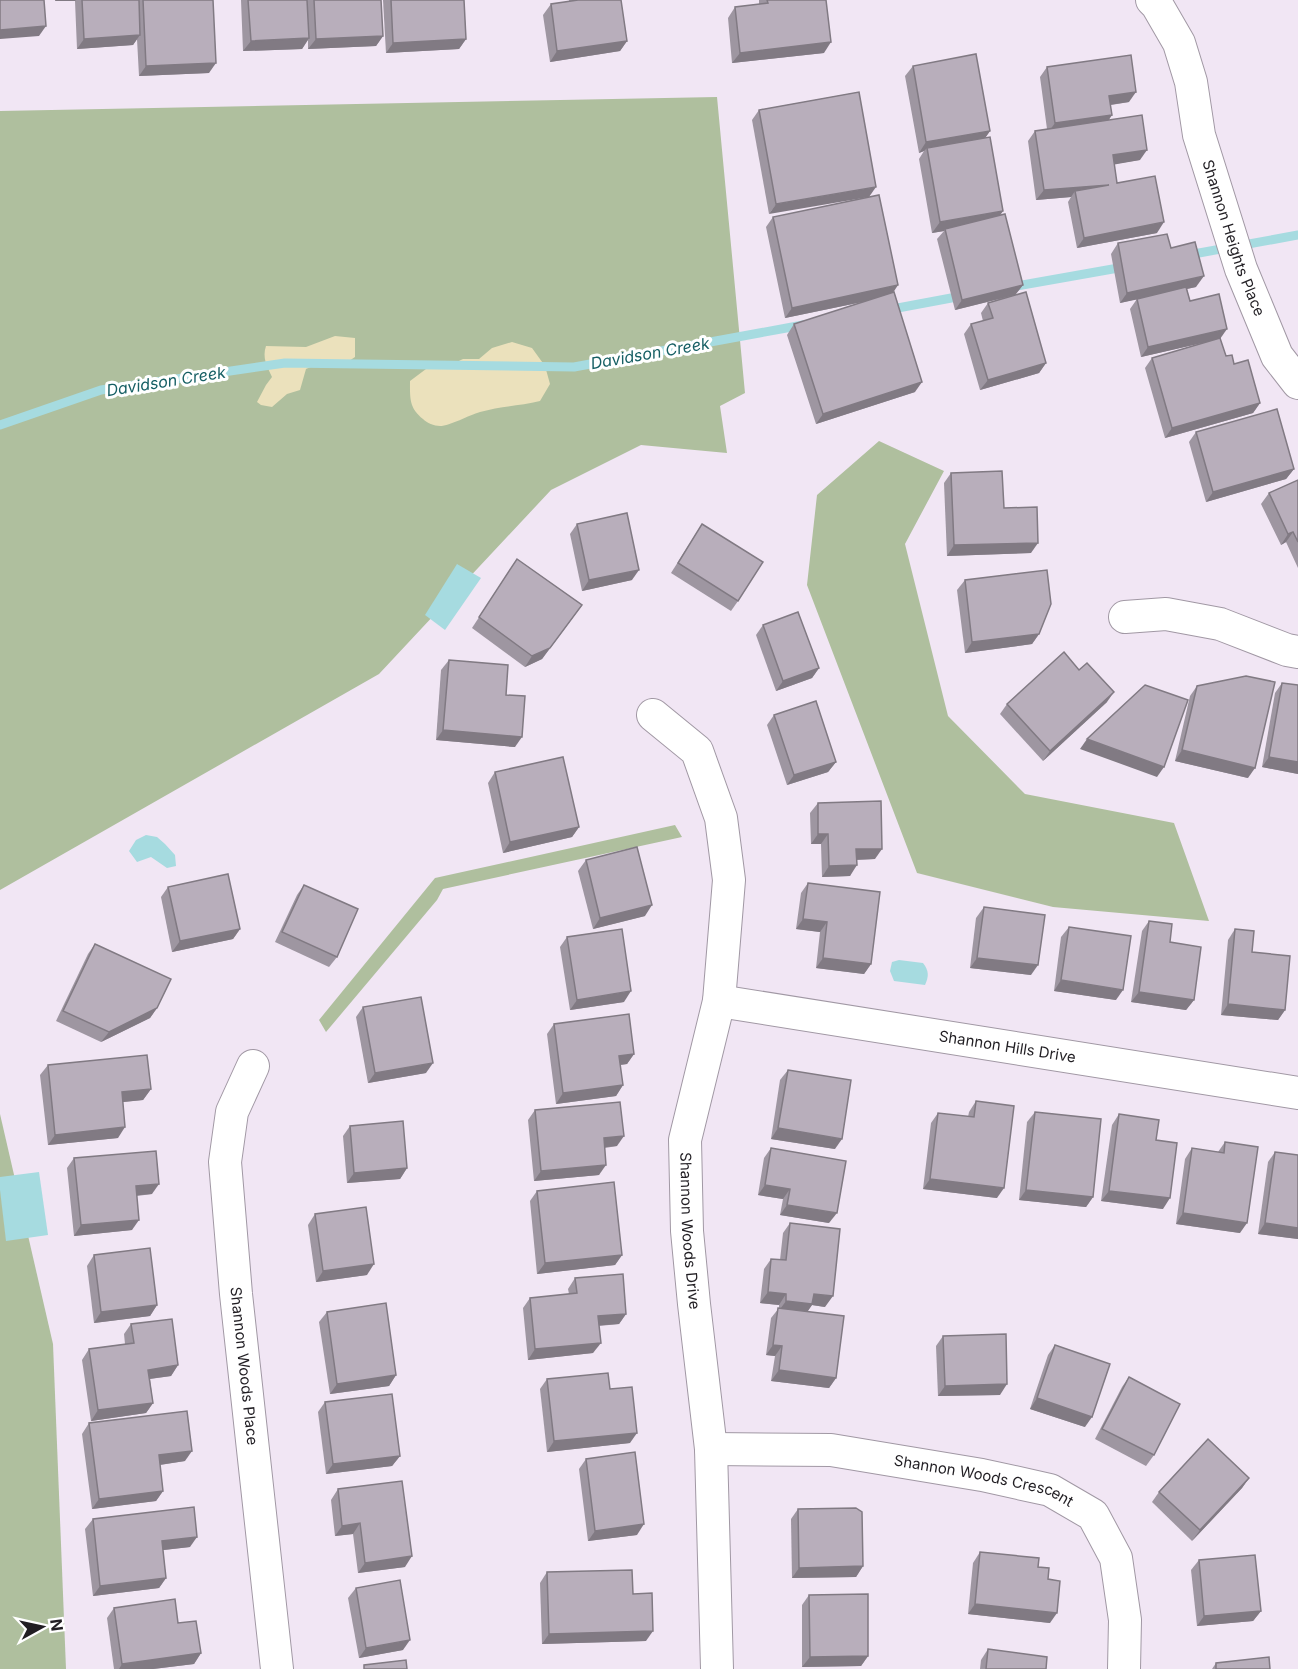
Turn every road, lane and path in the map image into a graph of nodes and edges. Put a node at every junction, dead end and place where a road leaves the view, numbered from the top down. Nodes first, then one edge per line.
1 (1152, 0) edge
2 (1298, 383) edge
3 (1125, 617) dead end
4 (1298, 652) edge
5 (653, 714) dead end
6 (718, 1001) junction
7 (254, 1066) dead end
8 (1298, 1093) edge
9 (711, 1449) junction
10 (277, 1669) edge
11 (717, 1669) edge
12 (1124, 1669) edge

1 - 2 street, Shannon Heights Place
3 - 4 street
5 - 6 street, Shannon Woods Drive
6 - 8 street, Shannon Hills Drive
6 - 9 street, Shannon Woods Drive
7 - 10 street, Shannon Woods Place
9 - 11 street, Shannon Woods Drive
9 - 12 street, Shannon Woods Crescent

